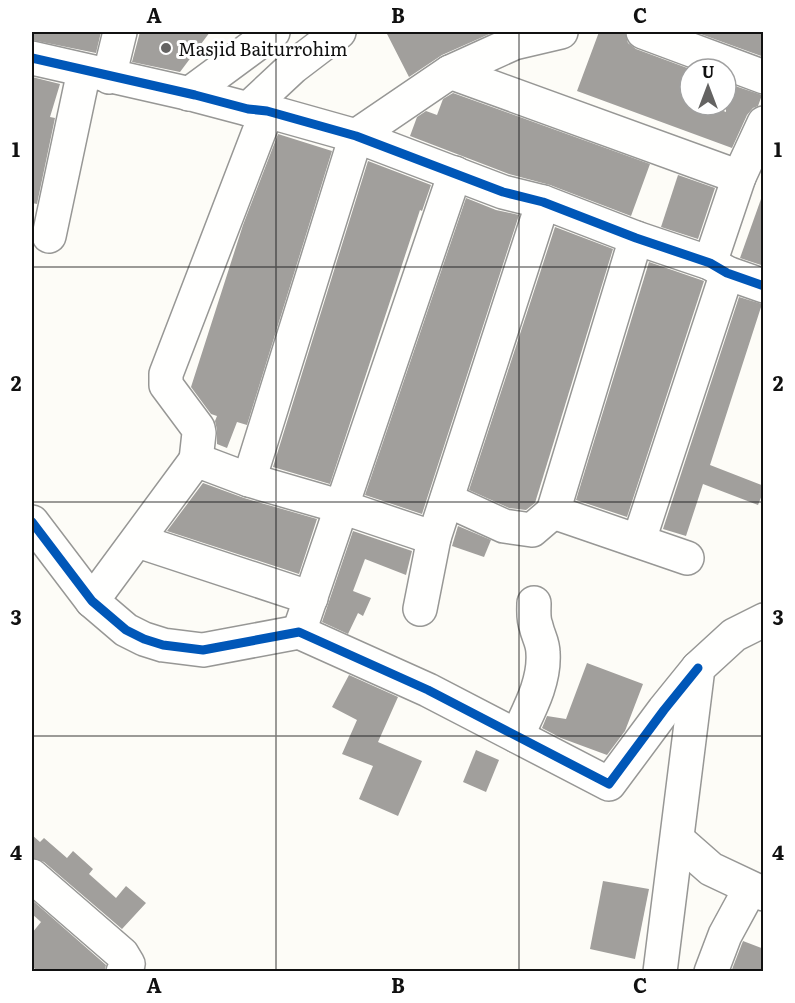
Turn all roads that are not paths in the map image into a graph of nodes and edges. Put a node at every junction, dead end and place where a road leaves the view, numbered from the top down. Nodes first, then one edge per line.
1 (120, 32) edge
2 (273, 32) edge
3 (339, 32) edge
4 (561, 32) edge
5 (643, 32) edge
6 (32, 58) edge
7 (450, 72) junction
8 (97, 74) junction
9 (764, 76) edge
10 (192, 94) junction
11 (248, 108) junction
12 (764, 123) edge
13 (356, 136) junction
14 (455, 173) junction
15 (739, 177) junction
16 (543, 202) junction
17 (49, 236) dead end
18 (636, 238) junction
19 (718, 268) junction
20 (764, 286) edge
21 (196, 460) junction
22 (249, 480) junction
23 (447, 500) junction
24 (342, 507) junction
25 (553, 512) junction
26 (33, 525) edge
27 (434, 538) junction
28 (639, 540) junction
29 (138, 541) junction
30 (687, 558) dead end
31 (310, 598) junction
32 (92, 601) junction
33 (534, 603) dead end
34 (420, 609) dead end
35 (764, 620) edge
36 (299, 632) junction
37 (698, 668) junction
38 (517, 736) junction
39 (678, 840) junction
40 (32, 876) edge
41 (757, 892) edge
42 (123, 972) edge
43 (660, 972) edge
44 (711, 972) edge

1 - 8 street
2 - 10 street
3 - 11 street
4 - 7 street
5 - 9 street
6 - 8 street
7 - 13 street
7 - 15 street
8 - 10 street
8 - 17 street
10 - 11 street
11 - 13 street
11 - 21 street
12 - 15 street
13 - 14 street
13 - 22 street
14 - 16 street
14 - 24 street
15 - 19 street
16 - 18 street
16 - 23 street
18 - 19 street
18 - 25 street
19 - 20 street
19 - 28 street
21 - 22 street
21 - 29 street
22 - 24 street
23 - 25 street
23 - 27 street
24 - 27 street
24 - 31 street
25 - 28 street
26 - 32 street
27 - 34 street
28 - 30 street
29 - 31 street
29 - 32 street
31 - 36 street
32 - 36 street
33 - 38 street
35 - 37 street
36 - 38 street
37 - 38 street
37 - 39 street
39 - 41 street
39 - 43 street
40 - 42 street
41 - 44 street

